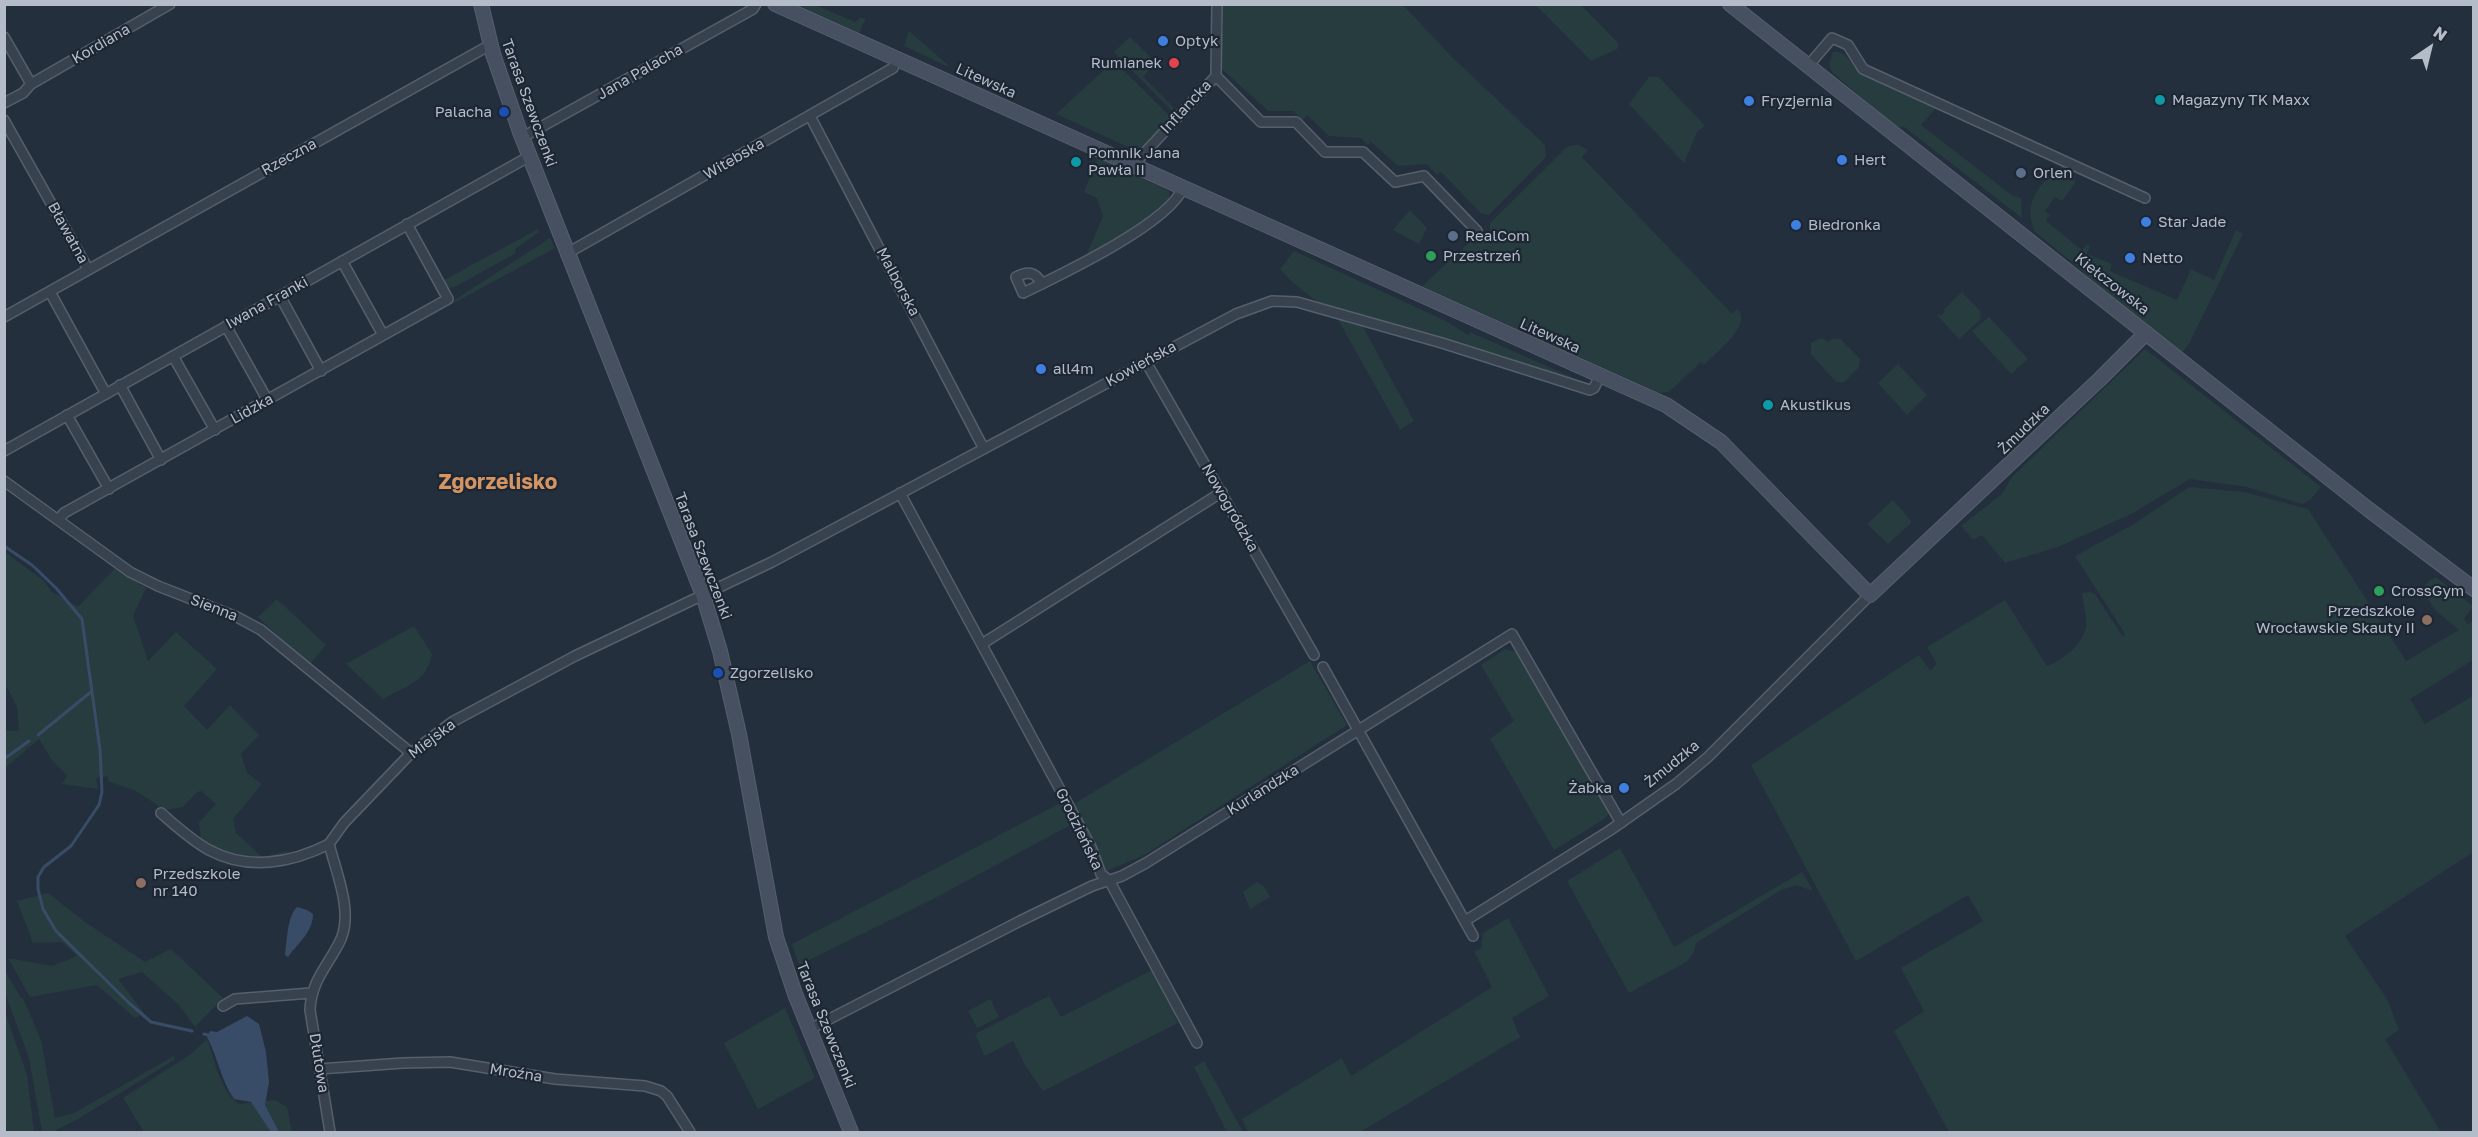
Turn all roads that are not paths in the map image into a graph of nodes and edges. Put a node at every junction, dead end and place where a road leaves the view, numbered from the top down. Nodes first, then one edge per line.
1 (170, 4) edge
2 (481, 4) edge
3 (756, 4) edge
4 (775, 4) edge
5 (1217, 4) edge
6 (1730, 4) edge
7 (4, 37) edge
8 (490, 45) junction
9 (897, 59) junction
10 (1808, 66) junction
11 (1216, 76) junction
12 (31, 84) junction
13 (4, 103) edge
14 (810, 116) junction
15 (4, 120) edge
16 (523, 137) junction
17 (530, 156) junction
18 (1135, 166) junction
19 (1183, 188) junction
20 (2145, 198) dead end
21 (407, 224) junction
22 (1477, 231) dead end
23 (566, 254) junction
24 (342, 261) junction
25 (88, 269) junction
26 (1042, 284) dead end
27 (50, 292) junction
28 (280, 296) junction
29 (4, 317) edge
30 (226, 326) junction
31 (2146, 333) junction
32 (383, 335) junction
33 (173, 356) junction
34 (1146, 362) junction
35 (321, 371) junction
36 (1600, 376) junction
37 (120, 386) junction
38 (106, 393) junction
39 (268, 401) junction
40 (67, 415) junction
41 (215, 430) junction
42 (984, 449) junction
43 (4, 451) edge
44 (161, 460) junction
45 (4, 481) edge
46 (109, 489) junction
47 (1222, 492) junction
48 (900, 493) junction
49 (58, 520) junction
50 (2474, 589) edge
51 (703, 595) junction
52 (1869, 595) junction
53 (982, 644) junction
54 (1314, 655) dead end
55 (1323, 667) dead end
56 (1358, 729) junction
57 (411, 753) junction
58 (161, 813) dead end
59 (1621, 823) junction
60 (329, 844) junction
61 (1109, 880) junction
62 (1465, 921) junction
63 (1473, 936) dead end
64 (311, 993) junction
65 (223, 1006) dead end
66 (810, 1029) junction
67 (1197, 1043) dead end
68 (319, 1069) junction
69 (330, 1132) edge
70 (690, 1132) edge
71 (851, 1132) edge

1 - 12 street, Kordiana
2 - 8 street, Tarasa Szewczenki
3 - 16 street, Jana Palacha
4 - 9 street, Litewska
5 - 11 street, Inflancka
6 - 10 street, Kiełczowska
7 - 12 street
8 - 16 street, Tarasa Szewczenki
8 - 25 street, Rzeczna
9 - 14 street, Witebska
9 - 18 street, Litewska
10 - 20 street
10 - 31 street, Kiełczowska
11 - 18 street, Inflancka
11 - 22 street
12 - 13 street
14 - 23 street, Witebska
14 - 42 street, Malborska
15 - 25 street, Bławatna
16 - 17 street, Tarasa Szewczenki
17 - 21 street, Iwana Franki
17 - 23 street, Tarasa Szewczenki
18 - 19 street, Litewska
19 - 26 street
19 - 36 street, Litewska
21 - 24 street, Iwana Franki
21 - 32 street, Lidzka
23 - 51 street, Tarasa Szewczenki
24 - 28 street, Iwana Franki
24 - 32 street
25 - 27 street, Bławatna
27 - 29 street
27 - 38 street
28 - 30 street, Iwana Franki
28 - 35 street
30 - 33 street, Iwana Franki
30 - 39 street
31 - 50 street, Kiełczowska
31 - 52 street, Żmudzka
32 - 35 street, Lidzka
33 - 37 street, Iwana Franki
33 - 41 street
34 - 36 street, Kowieńska
34 - 42 street, Kowieńska
34 - 47 street, Nowogródzka
35 - 39 street, Lidzka
36 - 52 street, Litewska
37 - 38 street, Iwana Franki
37 - 44 street
38 - 40 street, Iwana Franki
39 - 41 street, Lidzka
40 - 43 street, Iwana Franki
40 - 46 street
41 - 44 street, Lidzka
42 - 48 street, Kowieńska
44 - 46 street, Lidzka
45 - 49 street, Sienna
46 - 49 street, Lidzka
47 - 53 street
47 - 54 street, Nowogródzka
48 - 51 street, Kowieńska
48 - 53 street, Grodzieńska
49 - 57 street, Sienna
51 - 57 street, Miejska
51 - 66 street, Tarasa Szewczenki
52 - 59 street, Żmudzka
53 - 61 street, Grodzieńska
55 - 56 street
56 - 59 street, Kurlandzka
56 - 61 street, Kurlandzka
56 - 62 street
57 - 60 street, Miejska
58 - 60 street
59 - 62 street, Żmudzka
60 - 64 street
61 - 66 street, Kurlandzka
61 - 67 street, Grodzieńska
62 - 63 street
64 - 65 street
64 - 68 street, Dłutowa
66 - 71 street, Tarasa Szewczenki
68 - 69 street, Dłutowa
68 - 70 street, Mroźna

